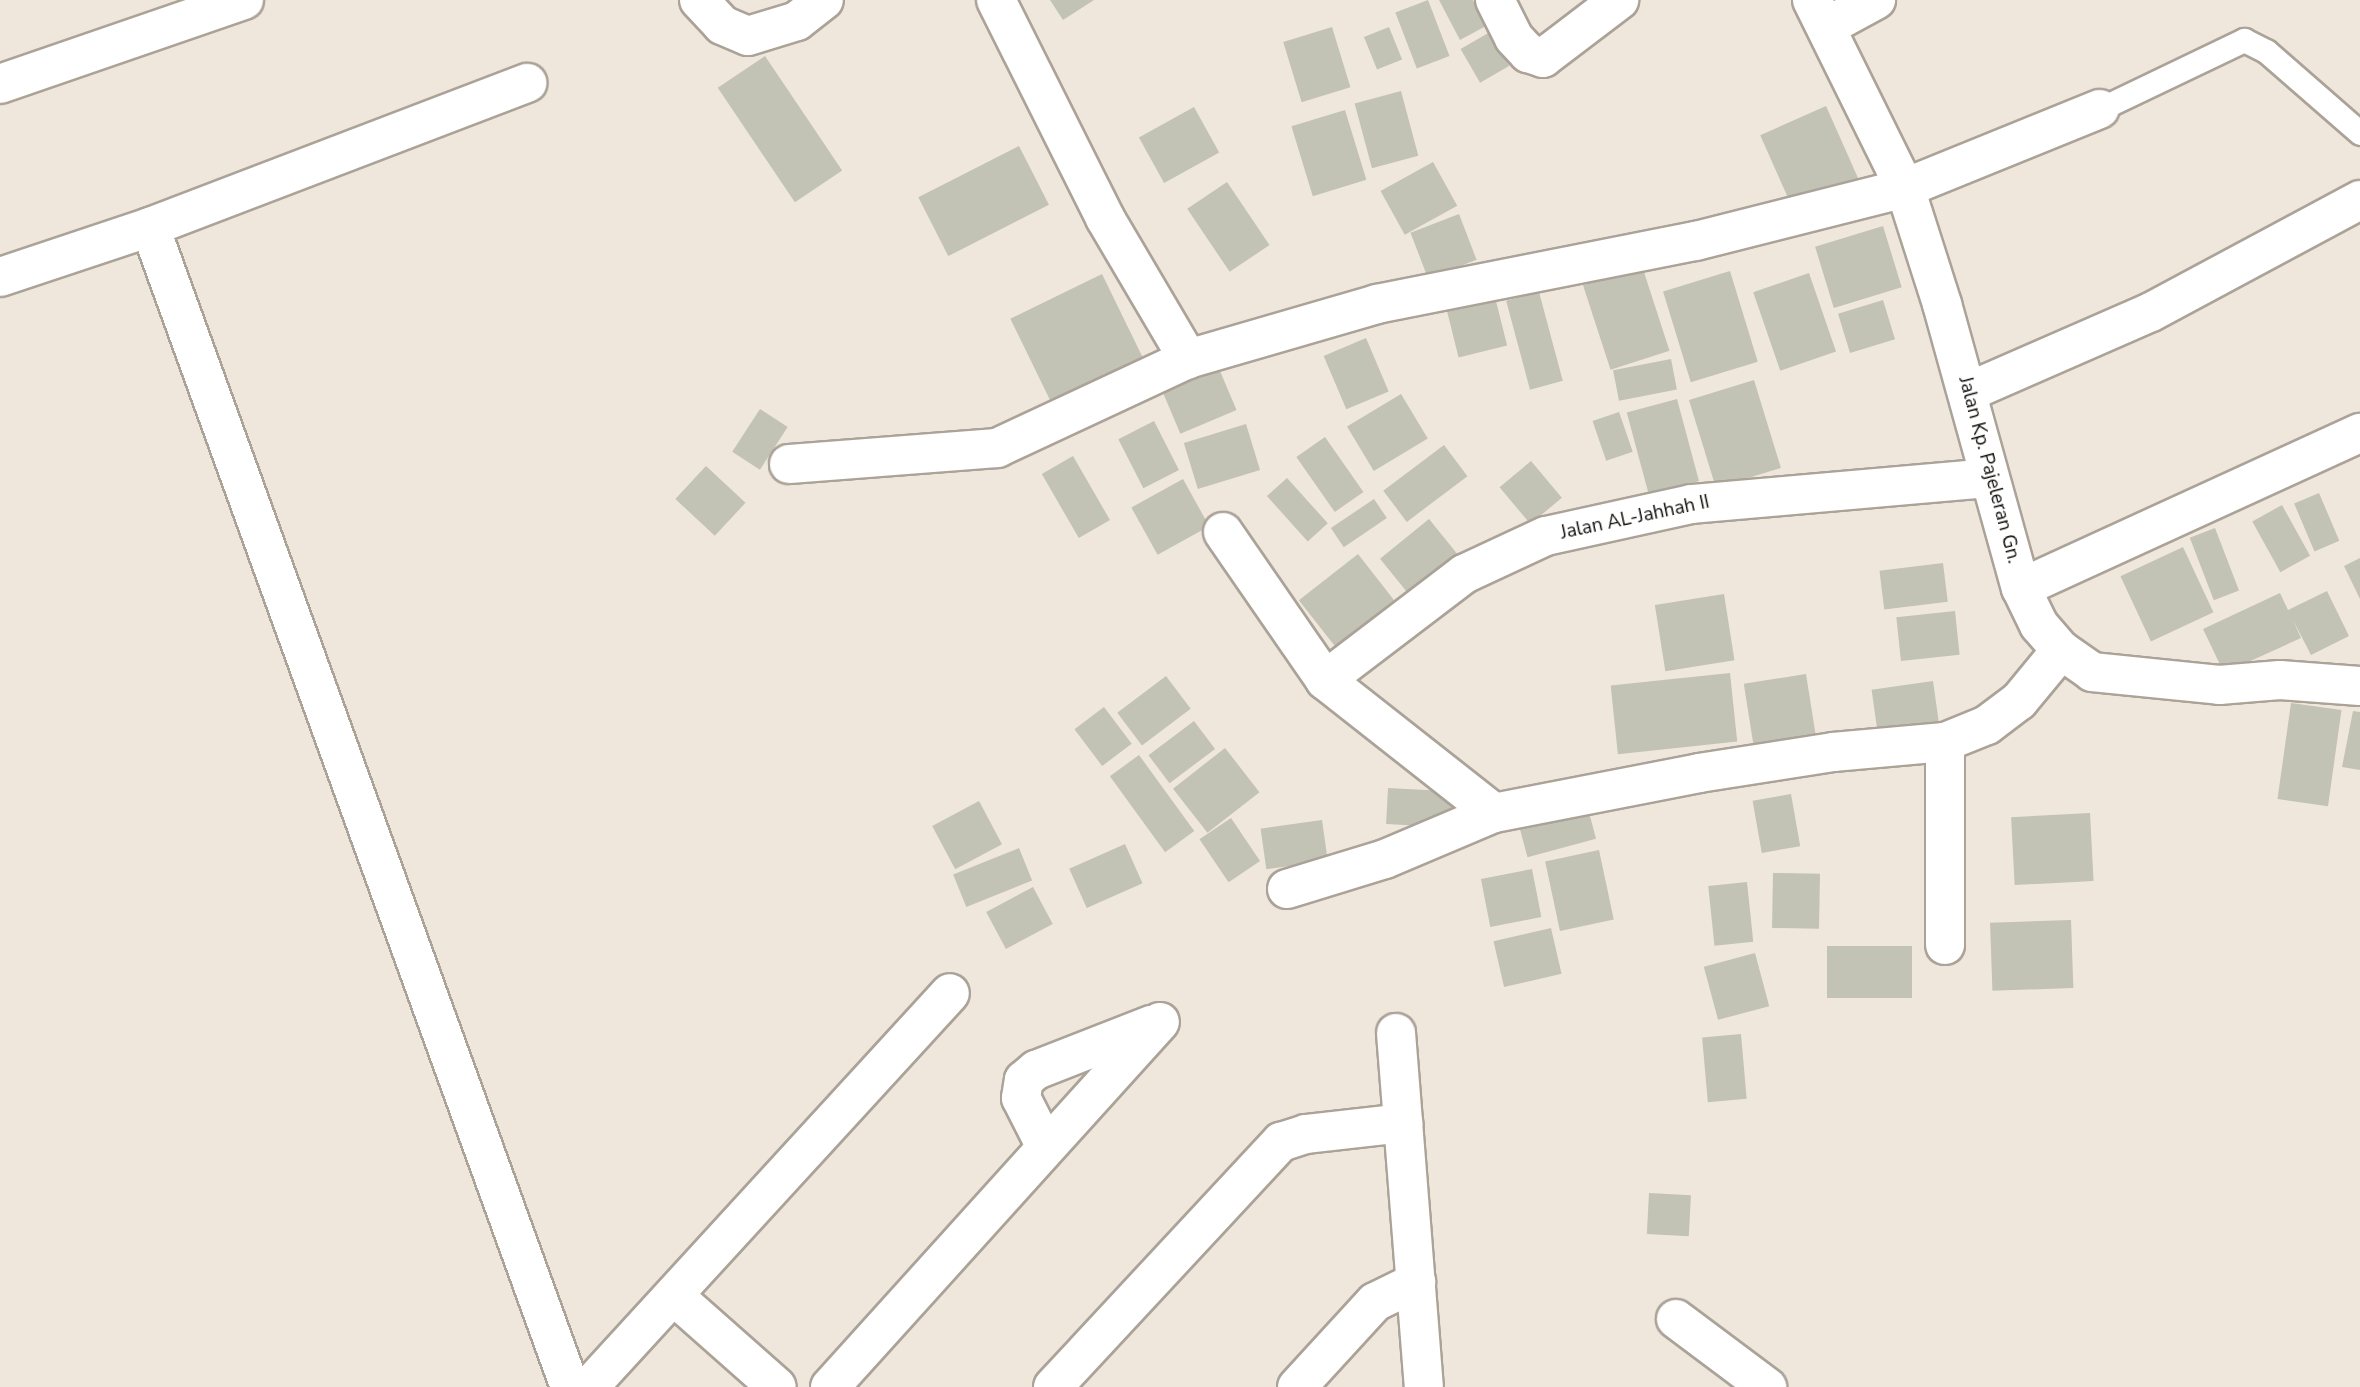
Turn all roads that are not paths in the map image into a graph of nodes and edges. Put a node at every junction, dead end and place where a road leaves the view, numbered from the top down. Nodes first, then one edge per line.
1 (244, 0) edge
2 (699, 0) edge
3 (824, 0) edge
4 (996, 0) edge
5 (1495, 0) edge
6 (1619, 0) edge
7 (1876, 0) edge
8 (1819, 13) edge
9 (0, 83) edge
10 (527, 83) dead end
11 (2100, 110) joint
12 (2360, 133) edge
13 (1905, 188) junction
14 (2360, 200) edge
15 (150, 227) junction
16 (0, 277) edge
17 (1188, 359) junction
18 (1968, 392) junction
19 (2360, 433) edge
20 (789, 464) dead end
21 (1989, 478) junction
22 (1223, 532) dead end
23 (2021, 587) junction
24 (2061, 650) junction
25 (2352, 678) edge
26 (1325, 680) junction
27 (1945, 743) junction
28 (1494, 813) junction
29 (1287, 889) dead end
30 (1945, 946) dead end
31 (950, 993) dead end
32 (1396, 1033) dead end
33 (1403, 1123) junction
34 (1046, 1147) dead end
35 (1416, 1282) junction
36 (674, 1296) junction
37 (1676, 1319) dead end
38 (570, 1387) edge
39 (589, 1387) edge
40 (777, 1387) edge
41 (830, 1387) edge
42 (1053, 1387) edge
43 (1297, 1387) edge
44 (1424, 1387) edge
45 (1766, 1387) edge

1 - 9 street
2 - 3 street
4 - 17 street
5 - 6 street
7 - 8 street
8 - 13 street, Jalan Kp. Pajeleran Gn.
10 - 15 street
11 - 12 lane
11 - 13 street
13 - 17 street
13 - 18 street, Jalan Kp. Pajeleran Gn.
14 - 18 street
15 - 16 street
15 - 38 street
17 - 20 street
18 - 21 street, Jalan Kp. Pajeleran Gn.
19 - 23 street
21 - 23 street, Jalan Kp. Pajeleran Gn.
21 - 26 street, Jalan AL-Jahhah II
22 - 26 street
23 - 24 street, Jalan Kp. Pajeleran Gn.
24 - 25 street, Jalan Kp. Pajeleran Gn.
24 - 27 street
26 - 28 street
27 - 28 street
27 - 30 street
28 - 29 street
31 - 36 street
32 - 33 street
33 - 35 street
33 - 42 street
34 - 41 street
35 - 43 street
35 - 44 street
36 - 39 street
36 - 40 street
37 - 45 street

